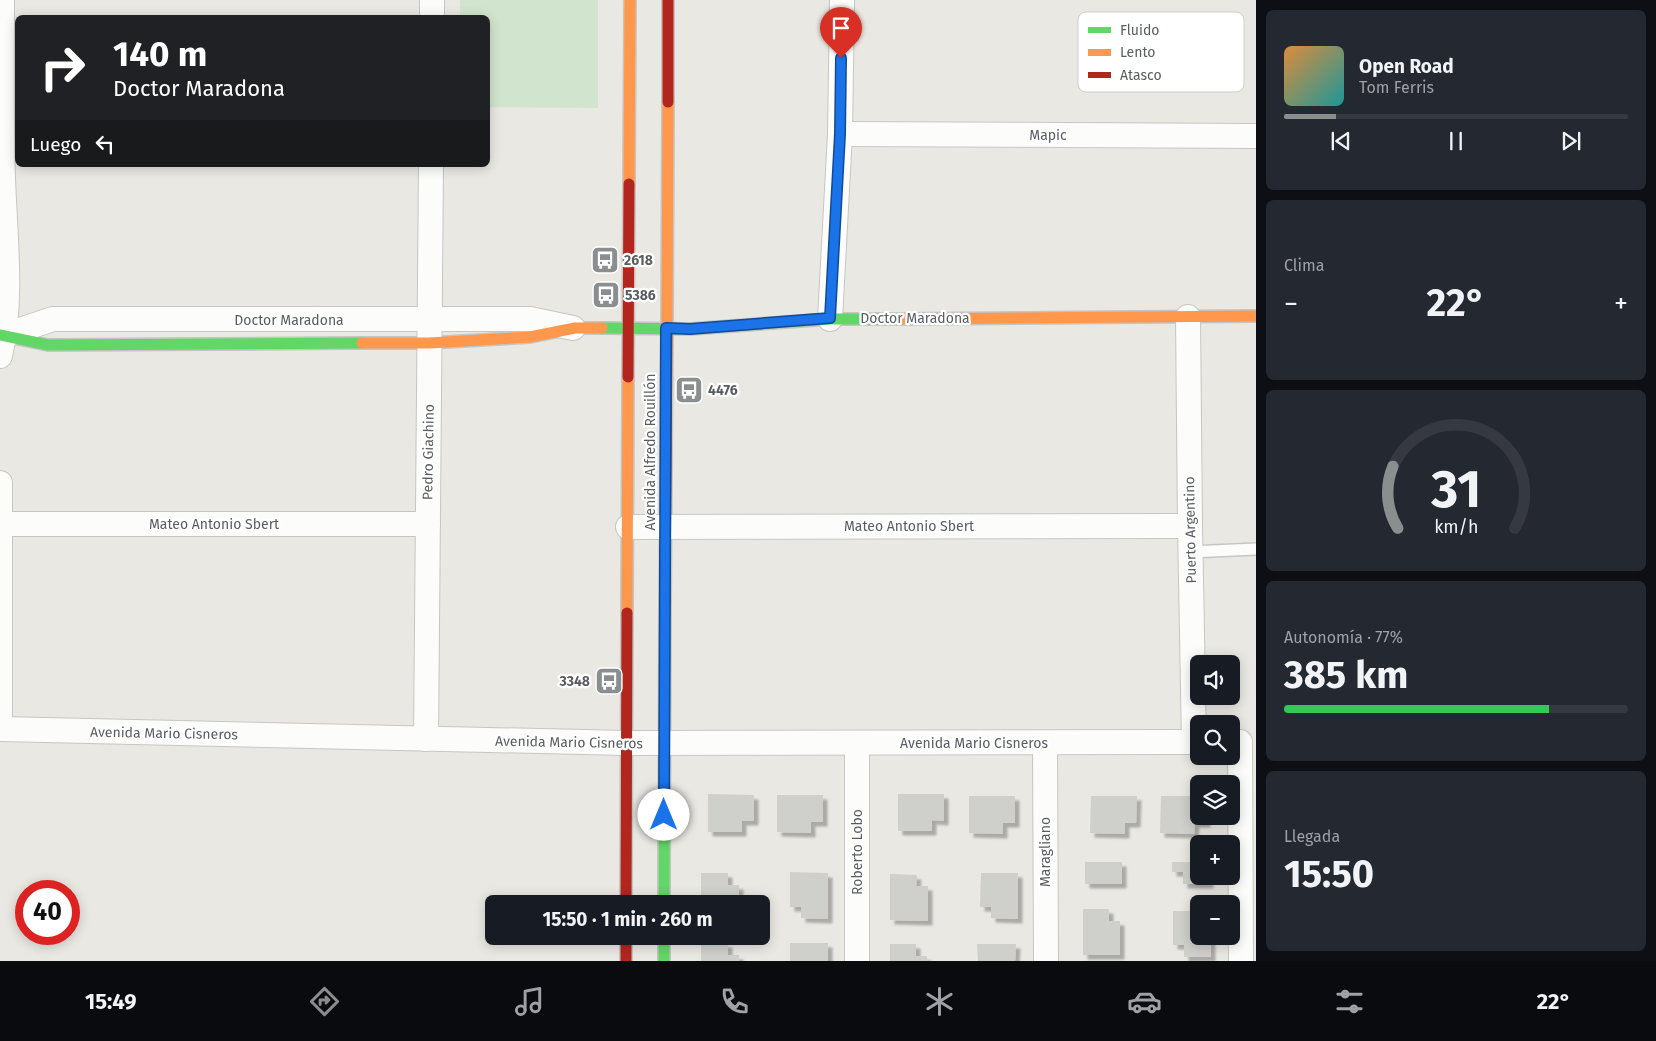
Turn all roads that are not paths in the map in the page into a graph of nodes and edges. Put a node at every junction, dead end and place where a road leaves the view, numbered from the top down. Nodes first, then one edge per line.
1 (2, 0) edge
2 (432, 0) edge
3 (630, 0) edge
4 (668, 0) edge
5 (842, 0) edge
6 (432, 15) edge
7 (840, 134) junction
8 (1256, 136) edge
9 (10, 140) edge
10 (431, 167) edge
11 (1256, 316) edge
12 (1188, 317) junction
13 (830, 318) junction
14 (430, 320) junction
15 (575, 328) junction
16 (629, 328) junction
17 (666, 328) junction
18 (2, 342) edge
19 (429, 344) junction
20 (0, 483) edge
21 (1, 524) edge
22 (428, 524) junction
23 (1190, 526) junction
24 (628, 527) junction
25 (665, 527) junction
26 (1256, 549) edge
27 (1190, 552) junction
28 (1195, 715) edge
29 (0, 729) edge
30 (426, 739) junction
31 (1045, 742) junction
32 (1190, 742) edge
33 (1242, 742) edge
34 (627, 743) junction
35 (664, 743) junction
36 (857, 743) junction
37 (626, 895) edge
38 (664, 895) edge
39 (626, 945) edge
40 (664, 945) edge
41 (626, 961) edge
42 (664, 961) edge
43 (857, 961) edge
44 (1046, 961) edge
45 (1241, 961) edge

1 - 9 street
2 - 6 street
3 - 16 street, Avenida Alfredo Rouillón
4 - 17 street, Avenida Alfredo Rouillón
5 - 7 street
7 - 8 street, Mapic
7 - 13 street
9 - 18 street
10 - 14 street, Pedro Giachino
11 - 12 street, Doctor Maradona
12 - 13 street, Doctor Maradona
12 - 23 street, Puerto Argentino
13 - 17 street, Doctor Maradona
14 - 15 street, Doctor Maradona
14 - 18 street, Doctor Maradona
14 - 19 street, Pedro Giachino
15 - 16 street, Doctor Maradona
15 - 19 street, Doctor Maradona
16 - 17 street, Doctor Maradona
16 - 24 street, Avenida Alfredo Rouillón
17 - 25 street, Avenida Alfredo Rouillón
18 - 19 street, Doctor Maradona
19 - 22 street, Pedro Giachino
20 - 21 street
21 - 22 street, Mateo Antonio Sbert
21 - 29 street
22 - 30 street, Pedro Giachino
23 - 25 street, Mateo Antonio Sbert
23 - 27 street, Puerto Argentino
24 - 25 street, Mateo Antonio Sbert
24 - 34 street, Avenida Alfredo Rouillón
25 - 35 street, Avenida Alfredo Rouillón
26 - 27 lane
27 - 28 street, Puerto Argentino
29 - 30 street, Avenida Mario Cisneros
30 - 34 street, Avenida Mario Cisneros
31 - 32 street, Avenida Mario Cisneros
31 - 36 street, Avenida Mario Cisneros
31 - 44 street, Maragliano
33 - 45 street
34 - 35 street, Avenida Mario Cisneros
34 - 37 street, Avenida Alfredo Rouillón
35 - 36 street, Avenida Mario Cisneros
35 - 38 street, Avenida Alfredo Rouillón
36 - 43 street, Roberto Lobo
39 - 41 street
40 - 42 street

